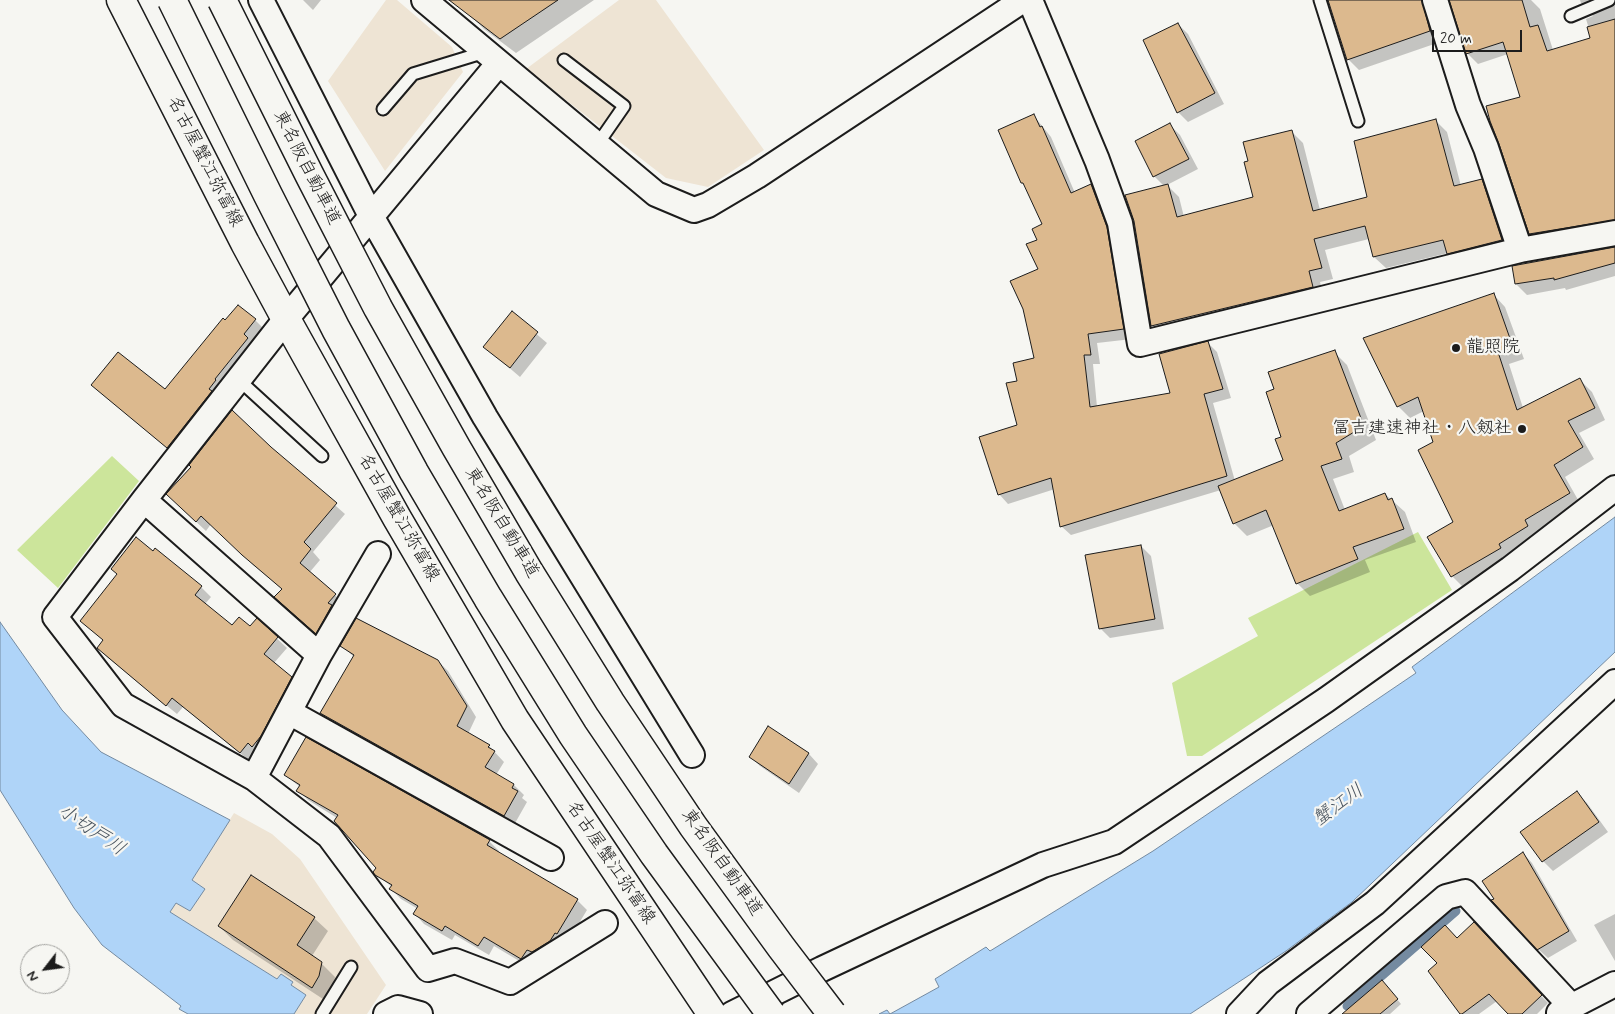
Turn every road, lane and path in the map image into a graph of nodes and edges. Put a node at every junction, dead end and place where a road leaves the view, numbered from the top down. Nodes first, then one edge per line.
1 (121, 0) edge
2 (172, 0) edge
3 (222, 0) edge
4 (261, 0) edge
5 (424, 0) edge
6 (1024, 0) edge
7 (1030, 0) edge
8 (1320, 0) edge
9 (1435, 0) edge
10 (1609, 0) edge
11 (1571, 16) dead end
12 (492, 57) junction
13 (564, 60) dead end
14 (383, 109) dead end
15 (1358, 120) dead end
16 (597, 145) junction
17 (371, 216) junction
18 (1615, 233) edge
19 (1520, 250) junction
20 (286, 320) junction
21 (239, 380) junction
22 (322, 456) dead end
23 (1615, 488) edge
24 (144, 500) junction
25 (378, 554) dead end
26 (319, 655) junction
27 (1615, 682) edge
28 (289, 712) junction
29 (692, 755) dead end
30 (254, 778) junction
31 (550, 858) dead end
32 (605, 923) dead end
33 (351, 967) dead end
34 (1615, 984) edge
35 (708, 1009) edge
36 (1323, 1009) edge
37 (1564, 1010) edge
38 (322, 1014) edge
39 (386, 1014) edge
40 (420, 1014) edge
41 (732, 1014) edge
42 (771, 1014) edge
43 (832, 1014) edge
44 (1239, 1014) edge

1 - 20 main road, 名古屋蟹江弥富線
2 - 42 main road, bridge
3 - 43 main road, 東名阪自動車道, bridge
4 - 17 street
5 - 12 street
6 - 16 street
7 - 19 street
8 - 15 lane
9 - 19 street
10 - 11 lane
12 - 14 lane
12 - 16 street
12 - 17 street
13 - 16 lane
17 - 20 street
17 - 29 street
18 - 19 street
20 - 21 street
20 - 35 main road, 名古屋蟹江弥富線
21 - 22 lane
21 - 24 street
23 - 41 street
24 - 26 street
24 - 30 street
25 - 26 street
26 - 28 street
27 - 44 street
28 - 30 street
28 - 31 street
30 - 32 street
33 - 38 lane
34 - 37 street
36 - 37 street
39 - 40 street

